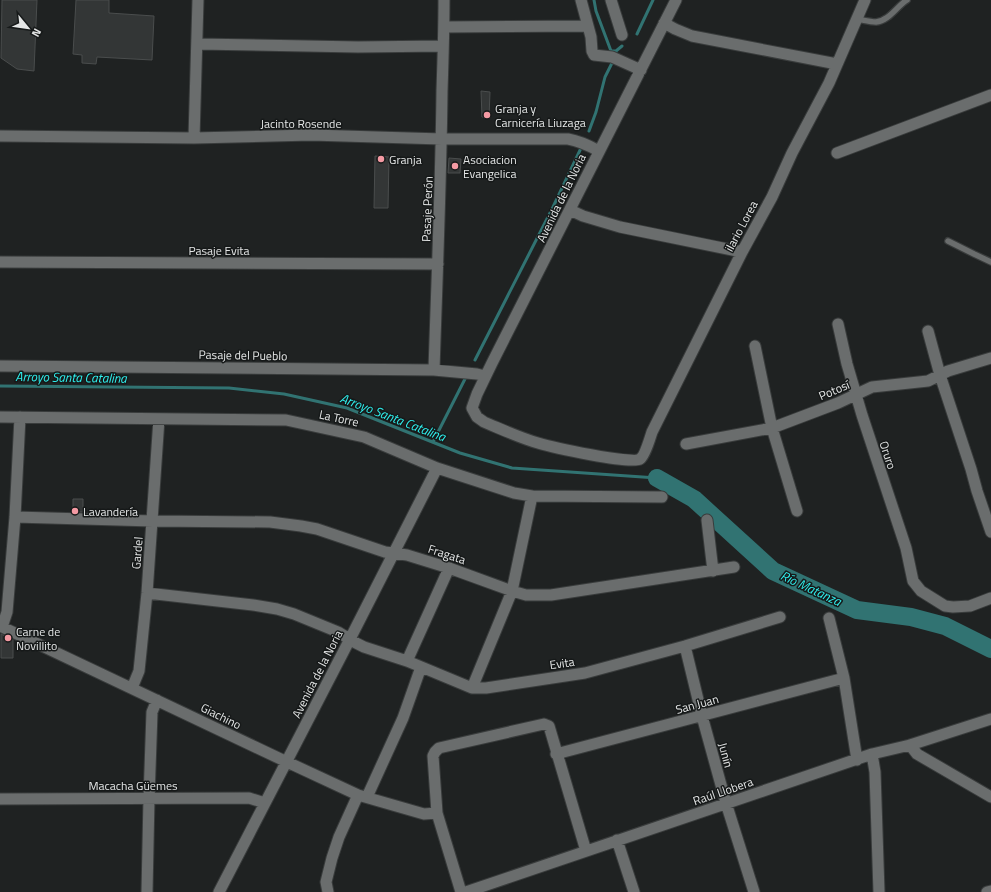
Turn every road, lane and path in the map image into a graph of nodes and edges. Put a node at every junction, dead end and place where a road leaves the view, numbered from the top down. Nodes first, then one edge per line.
1 (198, 0) edge
2 (444, 0) edge
3 (581, 0) edge
4 (611, 0) edge
5 (676, 0) edge
6 (865, 0) edge
7 (907, 0) edge
8 (857, 19) junction
9 (664, 23) junction
10 (588, 26) junction
11 (444, 27) junction
12 (622, 35) dead end
13 (198, 44) junction
14 (443, 46) junction
15 (837, 64) junction
16 (641, 70) junction
17 (991, 95) edge
18 (0, 136) edge
19 (194, 138) junction
20 (442, 138) junction
21 (599, 151) junction
22 (837, 153) dead end
23 (570, 210) junction
24 (948, 241) dead end
25 (742, 252) junction
26 (0, 262) edge
27 (991, 262) edge
28 (438, 264) junction
29 (838, 324) dead end
30 (928, 331) dead end
31 (755, 346) dead end
32 (991, 358) edge
33 (0, 366) edge
34 (434, 370) junction
35 (485, 376) junction
36 (940, 376) junction
37 (856, 395) junction
38 (472, 408) joint
39 (0, 416) edge
40 (20, 417) junction
41 (159, 419) junction
42 (772, 428) junction
43 (686, 444) dead end
44 (437, 468) junction
45 (532, 496) junction
46 (662, 497) dead end
47 (797, 512) dead end
48 (15, 517) junction
49 (707, 520) dead end
50 (153, 521) junction
51 (991, 532) edge
52 (393, 554) junction
53 (449, 568) junction
54 (734, 568) dead end
55 (713, 571) junction
56 (512, 591) junction
57 (147, 593) junction
58 (991, 598) edge
59 (780, 617) dead end
60 (829, 618) dead end
61 (1, 626) edge
62 (350, 639) junction
63 (685, 646) junction
64 (407, 661) junction
65 (421, 667) junction
66 (844, 678) junction
67 (132, 688) junction
68 (472, 688) junction
69 (157, 700) junction
70 (702, 716) junction
71 (991, 719) edge
72 (910, 745) junction
73 (556, 754) junction
74 (872, 754) junction
75 (857, 760) junction
76 (286, 762) junction
77 (363, 796) junction
78 (991, 797) edge
79 (149, 798) junction
80 (0, 799) edge
81 (265, 803) junction
82 (726, 803) junction
83 (437, 813) junction
84 (617, 840) junction
85 (586, 851) junction
86 (991, 891) edge
87 (147, 892) edge
88 (219, 892) edge
89 (328, 892) edge
90 (461, 892) edge
91 (466, 892) edge
92 (634, 892) edge
93 (754, 892) edge
94 (879, 892) edge
95 (987, 892) edge

1 - 13 street
2 - 11 street, Pasaje Perón
3 - 10 street
4 - 12 street
5 - 9 street, Avenida de la Noria
6 - 8 street, ilario Lorea
7 - 8 lane
8 - 15 street, ilario Lorea
9 - 15 street
9 - 16 street, Avenida de la Noria
10 - 11 street
10 - 16 street
11 - 14 street, Pasaje Perón
13 - 14 street
13 - 19 street
14 - 20 street, Pasaje Perón
15 - 25 street, ilario Lorea
16 - 21 street, Avenida de la Noria
17 - 22 street
18 - 19 street, Jacinto Rosende
19 - 20 street, Jacinto Rosende
20 - 21 street, Jacinto Rosende
20 - 28 street, Pasaje Perón
21 - 23 street, Avenida de la Noria
23 - 25 street
23 - 35 street, Avenida de la Noria
24 - 27 lane
25 - 38 street, ilario Lorea
26 - 28 street, Pasaje Evita
28 - 34 street, Pasaje Perón
29 - 37 street, Oruro
30 - 36 street
31 - 42 street
32 - 36 street, Potosí
33 - 34 street, Pasaje del Pueblo
34 - 35 street, Pasaje del Pueblo
35 - 38 street, Avenida de la Noria
36 - 37 street, Potosí
36 - 51 street
37 - 42 street, Potosí
37 - 58 street, Oruro
39 - 40 street, La Torre
40 - 41 street, La Torre
40 - 48 street
41 - 44 street, La Torre
41 - 50 street, Gardel
42 - 43 street, Potosí
42 - 47 street
44 - 45 street, La Torre
44 - 52 street, Avenida de la Noria
45 - 46 street, La Torre
45 - 56 street
48 - 50 street, Fragata
48 - 61 street
49 - 55 street
50 - 52 street, Fragata
50 - 57 street, Gardel
52 - 53 street, Fragata
52 - 62 street, Avenida de la Noria
53 - 56 street, Fragata
53 - 64 street
54 - 55 street, Fragata
55 - 56 street, Fragata
56 - 68 street
57 - 62 street, Evita
57 - 67 street, Gardel
59 - 63 street, Evita
60 - 66 street
61 - 67 street, Giachino
62 - 64 street, Evita
62 - 76 street, Avenida de la Noria
63 - 68 street, Evita
63 - 70 street, Junín
64 - 65 street, Evita
65 - 68 street, Evita
65 - 77 street
66 - 70 street, San Juan
66 - 75 street
67 - 69 street, Giachino
69 - 76 street, Giachino
69 - 79 street
70 - 73 street, San Juan
70 - 82 street, Junín
71 - 72 street, Raúl Llobera
72 - 74 street, Raúl Llobera
72 - 78 street
73 - 83 street
73 - 85 street
74 - 75 street, Raúl Llobera
74 - 94 street
75 - 82 street, Raúl Llobera
76 - 77 street, Giachino
76 - 81 street, Avenida de la Noria
77 - 83 street, Giachino
77 - 89 street
79 - 80 street, Macacha Güemes
79 - 81 street, Macacha Güemes
79 - 87 street
81 - 88 street, Avenida de la Noria
82 - 84 street, Raúl Llobera
82 - 93 street, Junín
83 - 90 street
84 - 85 street, Raúl Llobera
84 - 92 street
85 - 91 street, Raúl Llobera
86 - 95 street

